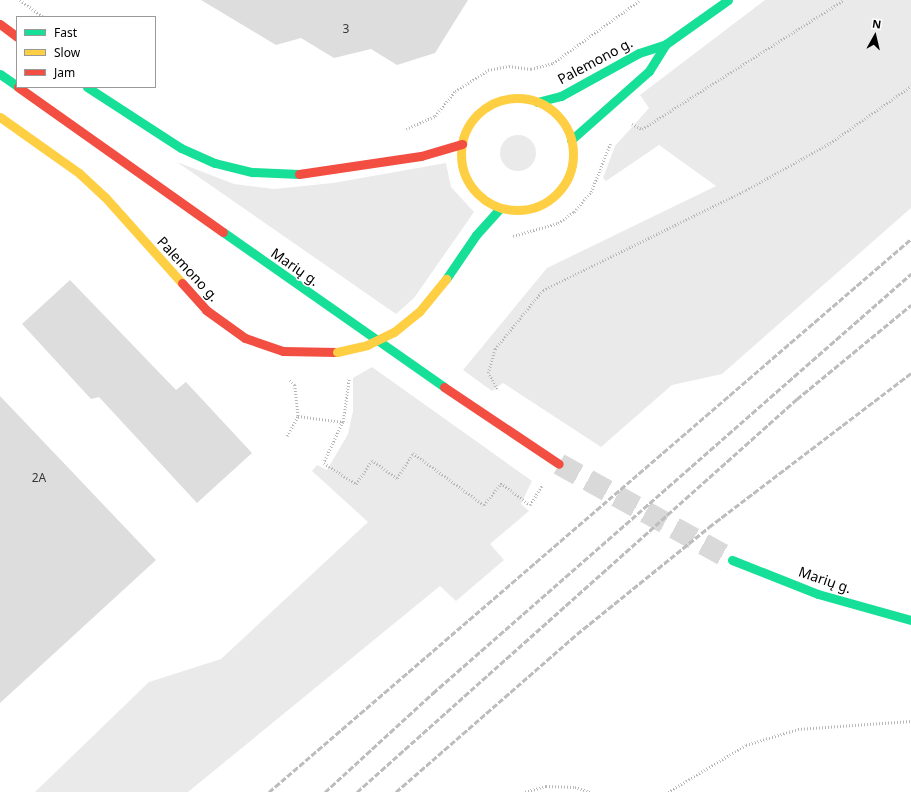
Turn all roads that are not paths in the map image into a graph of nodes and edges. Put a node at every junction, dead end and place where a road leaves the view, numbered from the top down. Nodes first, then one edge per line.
1 (728, 0) edge
2 (0, 24) edge
3 (16, 36) edge
4 (666, 44) junction
5 (0, 74) edge
6 (16, 86) edge
7 (18, 88) edge
8 (89, 88) edge
9 (536, 102) junction
10 (0, 117) edge
11 (571, 140) junction
12 (462, 144) junction
13 (500, 208) junction
14 (559, 464) tunnel mouth
15 (732, 560) tunnel mouth
16 (911, 620) edge

1 - 4 street, Palemono g.
2 - 3 street
4 - 9 street, Palemono g.
4 - 11 street, Palemono g.
5 - 6 street, Marių g.
7 - 14 street, Marių g.
8 - 12 street
9 - 11 street, Palemono g.
9 - 12 street, Palemono g.
10 - 13 street, Palemono g., bridge
11 - 13 street, Palemono g.
12 - 13 street, Palemono g.
15 - 16 street, Marių g.

